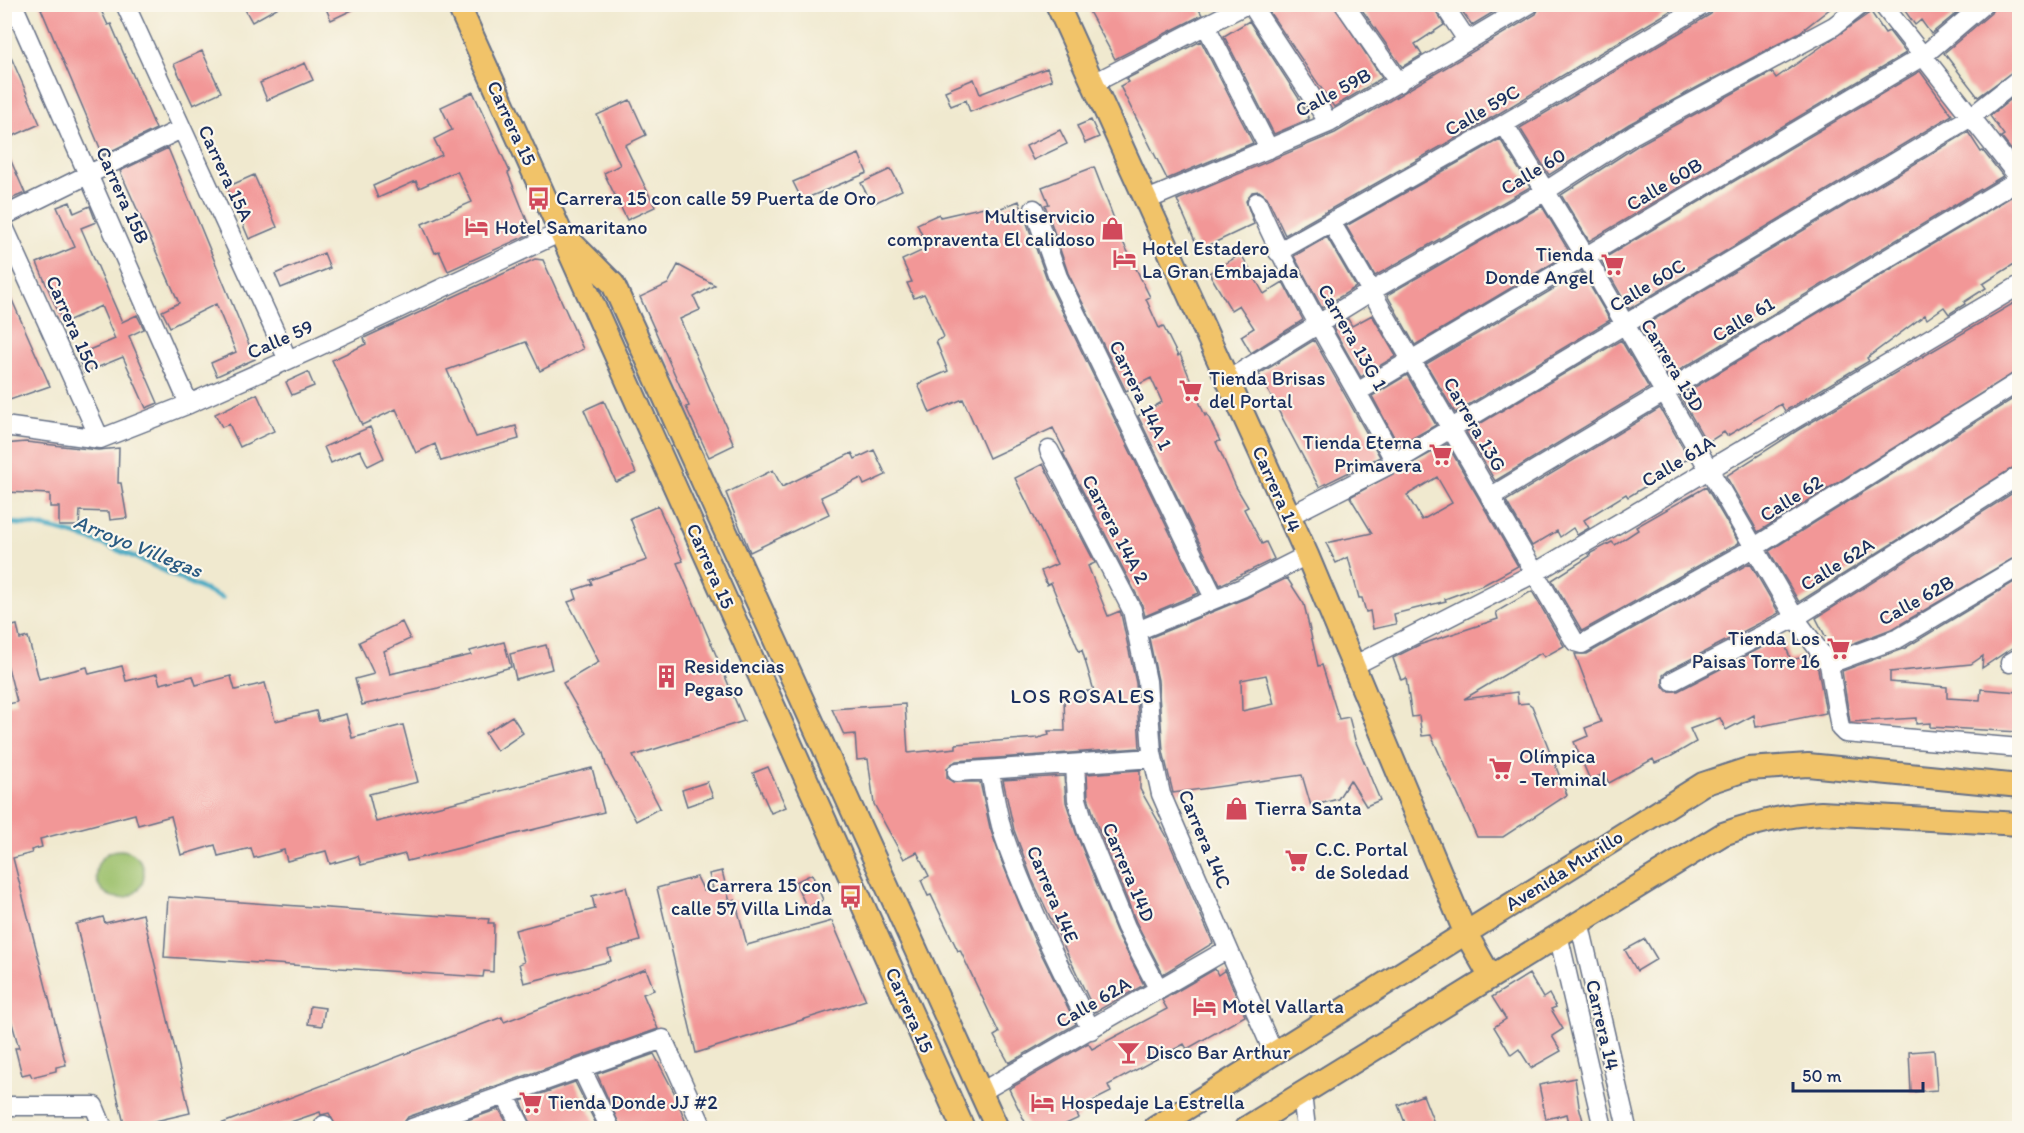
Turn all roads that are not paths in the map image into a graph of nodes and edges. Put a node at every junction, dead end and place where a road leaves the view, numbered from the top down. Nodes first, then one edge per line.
1 (13, 4) edge
2 (125, 4) edge
3 (458, 4) edge
4 (1057, 4) edge
5 (1249, 4) edge
6 (1344, 4) edge
7 (1443, 4) edge
8 (1530, 4) edge
9 (1705, 4) edge
10 (1862, 4) edge
11 (1882, 4) edge
12 (1984, 4) edge
13 (1206, 26) junction
14 (1467, 40) junction
15 (1923, 56) junction
16 (2019, 78) edge
17 (1094, 82) junction
18 (1399, 82) junction
19 (1971, 117) junction
20 (1329, 123) junction
21 (1504, 124) junction
22 (181, 129) junction
23 (1269, 149) junction
24 (89, 173) junction
25 (2019, 179) edge
26 (1544, 192) junction
27 (1148, 200) junction
28 (1257, 202) dead end
29 (1034, 209) dead end
30 (4, 216) edge
31 (1331, 222) junction
32 (4, 227) edge
33 (561, 232) junction
34 (1278, 252) junction
35 (1586, 257) junction
36 (613, 284) junction
37 (2019, 285) edge
38 (1370, 292) junction
39 (590, 295) junction
40 (1320, 324) junction
41 (1624, 326) junction
42 (288, 360) junction
43 (1412, 360) junction
44 (1228, 380) junction
45 (2019, 381) edge
46 (1359, 391) junction
47 (1664, 392) junction
48 (189, 404) junction
49 (4, 426) edge
50 (1451, 428) junction
51 (100, 439) junction
52 (1049, 450) dead end
53 (1395, 462) junction
54 (1709, 468) junction
55 (697, 469) junction
56 (2019, 476) edge
57 (672, 480) junction
58 (1490, 497) junction
59 (1289, 516) junction
60 (1755, 547) junction
61 (1307, 555) junction
62 (2019, 566) edge
63 (1533, 574) junction
64 (1214, 598) junction
65 (1795, 618) junction
66 (1137, 631) junction
67 (1582, 644) joint
68 (1829, 664) junction
69 (1355, 665) junction
70 (1673, 681) dead end
71 (2019, 748) edge
72 (1153, 758) junction
73 (1075, 765) junction
74 (989, 770) junction
75 (957, 772) dead end
76 (2019, 786) edge
77 (855, 815) junction
78 (2019, 824) edge
79 (828, 826) junction
80 (1579, 921) junction
81 (1465, 932) junction
82 (1558, 934) junction
83 (1228, 949) junction
84 (1490, 976) junction
85 (1159, 990) junction
86 (1091, 1030) junction
87 (1274, 1054) junction
88 (582, 1070) junction
89 (981, 1092) junction
90 (1302, 1094) junction
91 (506, 1097) junction
92 (4, 1106) edge
93 (423, 1127) edge
94 (103, 1128) edge
95 (522, 1128) edge
96 (610, 1128) edge
97 (703, 1128) edge
98 (963, 1128) edge
99 (997, 1128) edge
100 (1155, 1128) edge
101 (1246, 1128) edge
102 (1306, 1128) edge
103 (1604, 1128) edge
104 (1627, 1128) edge

1 - 24 street, Carrera 15B
2 - 22 street, Carrera 15A
3 - 33 main road, Carrera 15
4 - 17 main road, Carrera 14
5 - 13 street
5 - 20 street
6 - 18 street
7 - 14 street
8 - 14 street, Calle 59B
9 - 21 street, Calle 59C
10 - 26 street, Calle 60
11 - 15 street
12 - 15 street, Calle 60B
13 - 17 street
13 - 23 street
14 - 18 street, Calle 59B
15 - 19 street
15 - 35 street, Calle 60B
16 - 19 street, Calle 60C
17 - 27 main road, Carrera 14
18 - 20 street, Calle 59B
19 - 25 street
19 - 41 street, Calle 60C
20 - 23 street, Calle 59B
21 - 26 street, Carrera 13D
21 - 31 street, Calle 59C
22 - 24 street
22 - 42 street, Carrera 15A
23 - 27 street, Calle 59B
24 - 30 street
24 - 48 street, Carrera 15B
25 - 47 street, Calle 61
26 - 35 street, Carrera 13D
26 - 38 street, Calle 60
27 - 44 main road, Carrera 14
28 - 34 street, Carrera 13G 1
29 - 64 street, Carrera 14A 1
31 - 34 street, Calle 59C
31 - 38 street, Carrera 13G
32 - 51 street, Carrera 15C
33 - 36 main road
33 - 39 main road, Carrera 15
33 - 42 street, Calle 59
34 - 40 street, Carrera 13G 1
35 - 41 street, Carrera 13D
35 - 43 street, Calle 60B
36 - 39 main road
36 - 55 main road, Carrera 15
37 - 54 street, Calle 61A
38 - 40 street, Calle 60
38 - 43 street, Carrera 13G
39 - 57 main road, Carrera 15
40 - 44 street, Calle 60
40 - 46 street, Carrera 13G 1
41 - 47 street, Carrera 13D
41 - 50 street, Calle 60C
42 - 48 street, Calle 59
43 - 46 street, Calle 60B
43 - 50 street, Carrera 13G
44 - 59 main road, Carrera 14
45 - 60 street, Calle 62
46 - 53 street, Carrera 13G 1
47 - 54 street, Carrera 13D
47 - 58 street, Calle 61
48 - 51 street, Calle 59
49 - 51 street, Calle 59
50 - 53 street, Calle 60C
50 - 58 street, Carrera 13G
52 - 66 street, Carrera 14A 2
53 - 59 street, Calle 60C
54 - 60 street, Carrera 13D
54 - 63 street, Calle 61A
55 - 57 main road
55 - 77 main road, Carrera 15
56 - 65 street, Calle 62A
57 - 79 main road, Carrera 15
58 - 63 street, Carrera 13G
59 - 61 main road, Carrera 14
60 - 65 street, Carrera 13D
60 - 67 street, Calle 62
61 - 64 street
61 - 69 main road, Carrera 14
62 - 68 street, Calle 62B
63 - 67 street, Carrera 13G
63 - 69 street, Calle 61A
64 - 66 street
65 - 68 street, Carrera 13D
65 - 70 street, Calle 62A
66 - 72 street, Carrera 14C
68 - 71 street, Carrera 13D
69 - 81 main road, Carrera 14
72 - 73 street
72 - 83 street, Carrera 14C
73 - 74 street
73 - 85 street, Carrera 14D
74 - 75 street
74 - 86 street, Carrera 14E
76 - 81 main road, Avenida Murillo
77 - 79 main road
77 - 89 main road, Carrera 15
78 - 80 main road
79 - 98 main road, Carrera 15
80 - 82 main road
80 - 104 street, Carrera 14
81 - 84 main road, Carrera 14
81 - 87 main road, Avenida Murillo
82 - 84 main road
82 - 103 street, Carrera 14
83 - 85 street, Calle 62A
83 - 87 street, Carrera 14C
84 - 90 main road
85 - 86 street, Calle 62A
86 - 89 street, Calle 62A
87 - 100 main road, Avenida Murillo
88 - 91 street
88 - 96 street
88 - 97 street
89 - 99 main road, Carrera 15
90 - 101 main road
90 - 102 street
91 - 93 street
91 - 95 street
92 - 94 street

